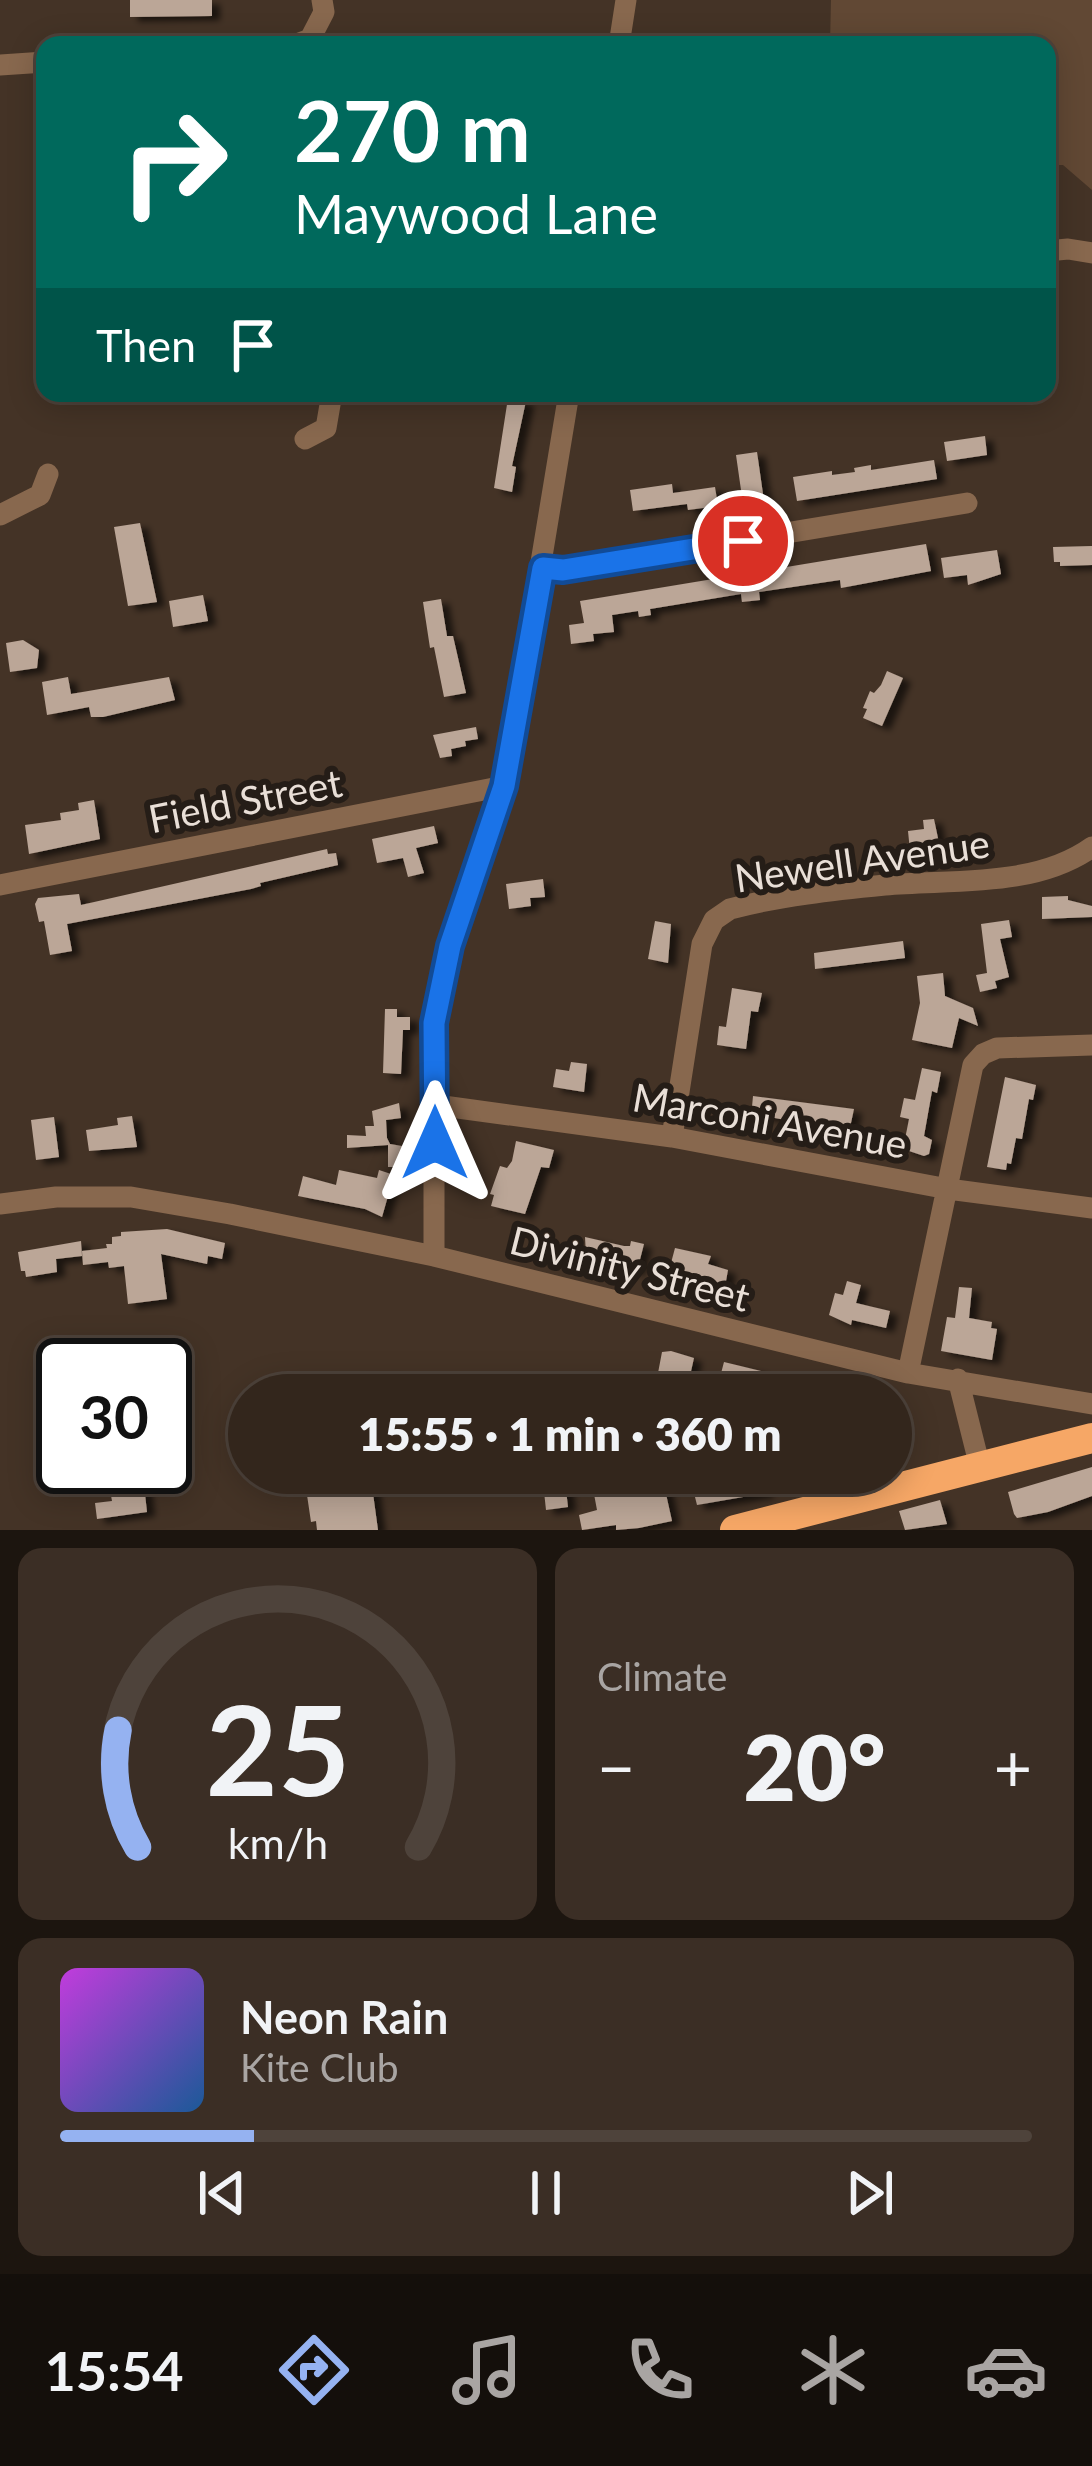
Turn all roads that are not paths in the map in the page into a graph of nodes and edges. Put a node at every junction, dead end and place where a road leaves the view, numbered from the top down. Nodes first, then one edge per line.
1 (322, 0) edge
2 (626, 0) edge
3 (312, 36) edge
4 (620, 36) edge
5 (36, 63) edge
6 (0, 65) edge
7 (1056, 251) edge
8 (1092, 253) edge
9 (330, 402) edge
10 (568, 402) edge
11 (305, 439) dead end
12 (48, 474) dead end
13 (967, 503) dead end
14 (0, 515) edge
15 (543, 568) junction
16 (504, 786) junction
17 (1092, 847) edge
18 (0, 885) edge
19 (1092, 1045) edge
20 (436, 1106) junction
21 (672, 1137) junction
22 (948, 1189) junction
23 (0, 1204) edge
24 (1092, 1208) edge
25 (434, 1256) junction
26 (908, 1373) junction
27 (958, 1379) junction
28 (1092, 1403) edge
29 (1092, 1438) edge
30 (980, 1468) junction
31 (738, 1530) edge

1 - 3 street
2 - 4 street
5 - 6 street
7 - 8 street
9 - 11 street
10 - 15 street
12 - 14 street
13 - 15 street
15 - 16 street
16 - 18 street, Field Street
16 - 20 street
17 - 21 street, Newell Avenue
19 - 22 street
20 - 21 street, Marconi Avenue
20 - 25 street
21 - 22 street, Marconi Avenue
22 - 24 street, Marconi Avenue
22 - 26 street
23 - 25 street, Divinity Street
25 - 26 street, Divinity Street
26 - 27 street, Divinity Street
27 - 28 street, Divinity Street
27 - 30 street
29 - 30 highway
30 - 31 highway

